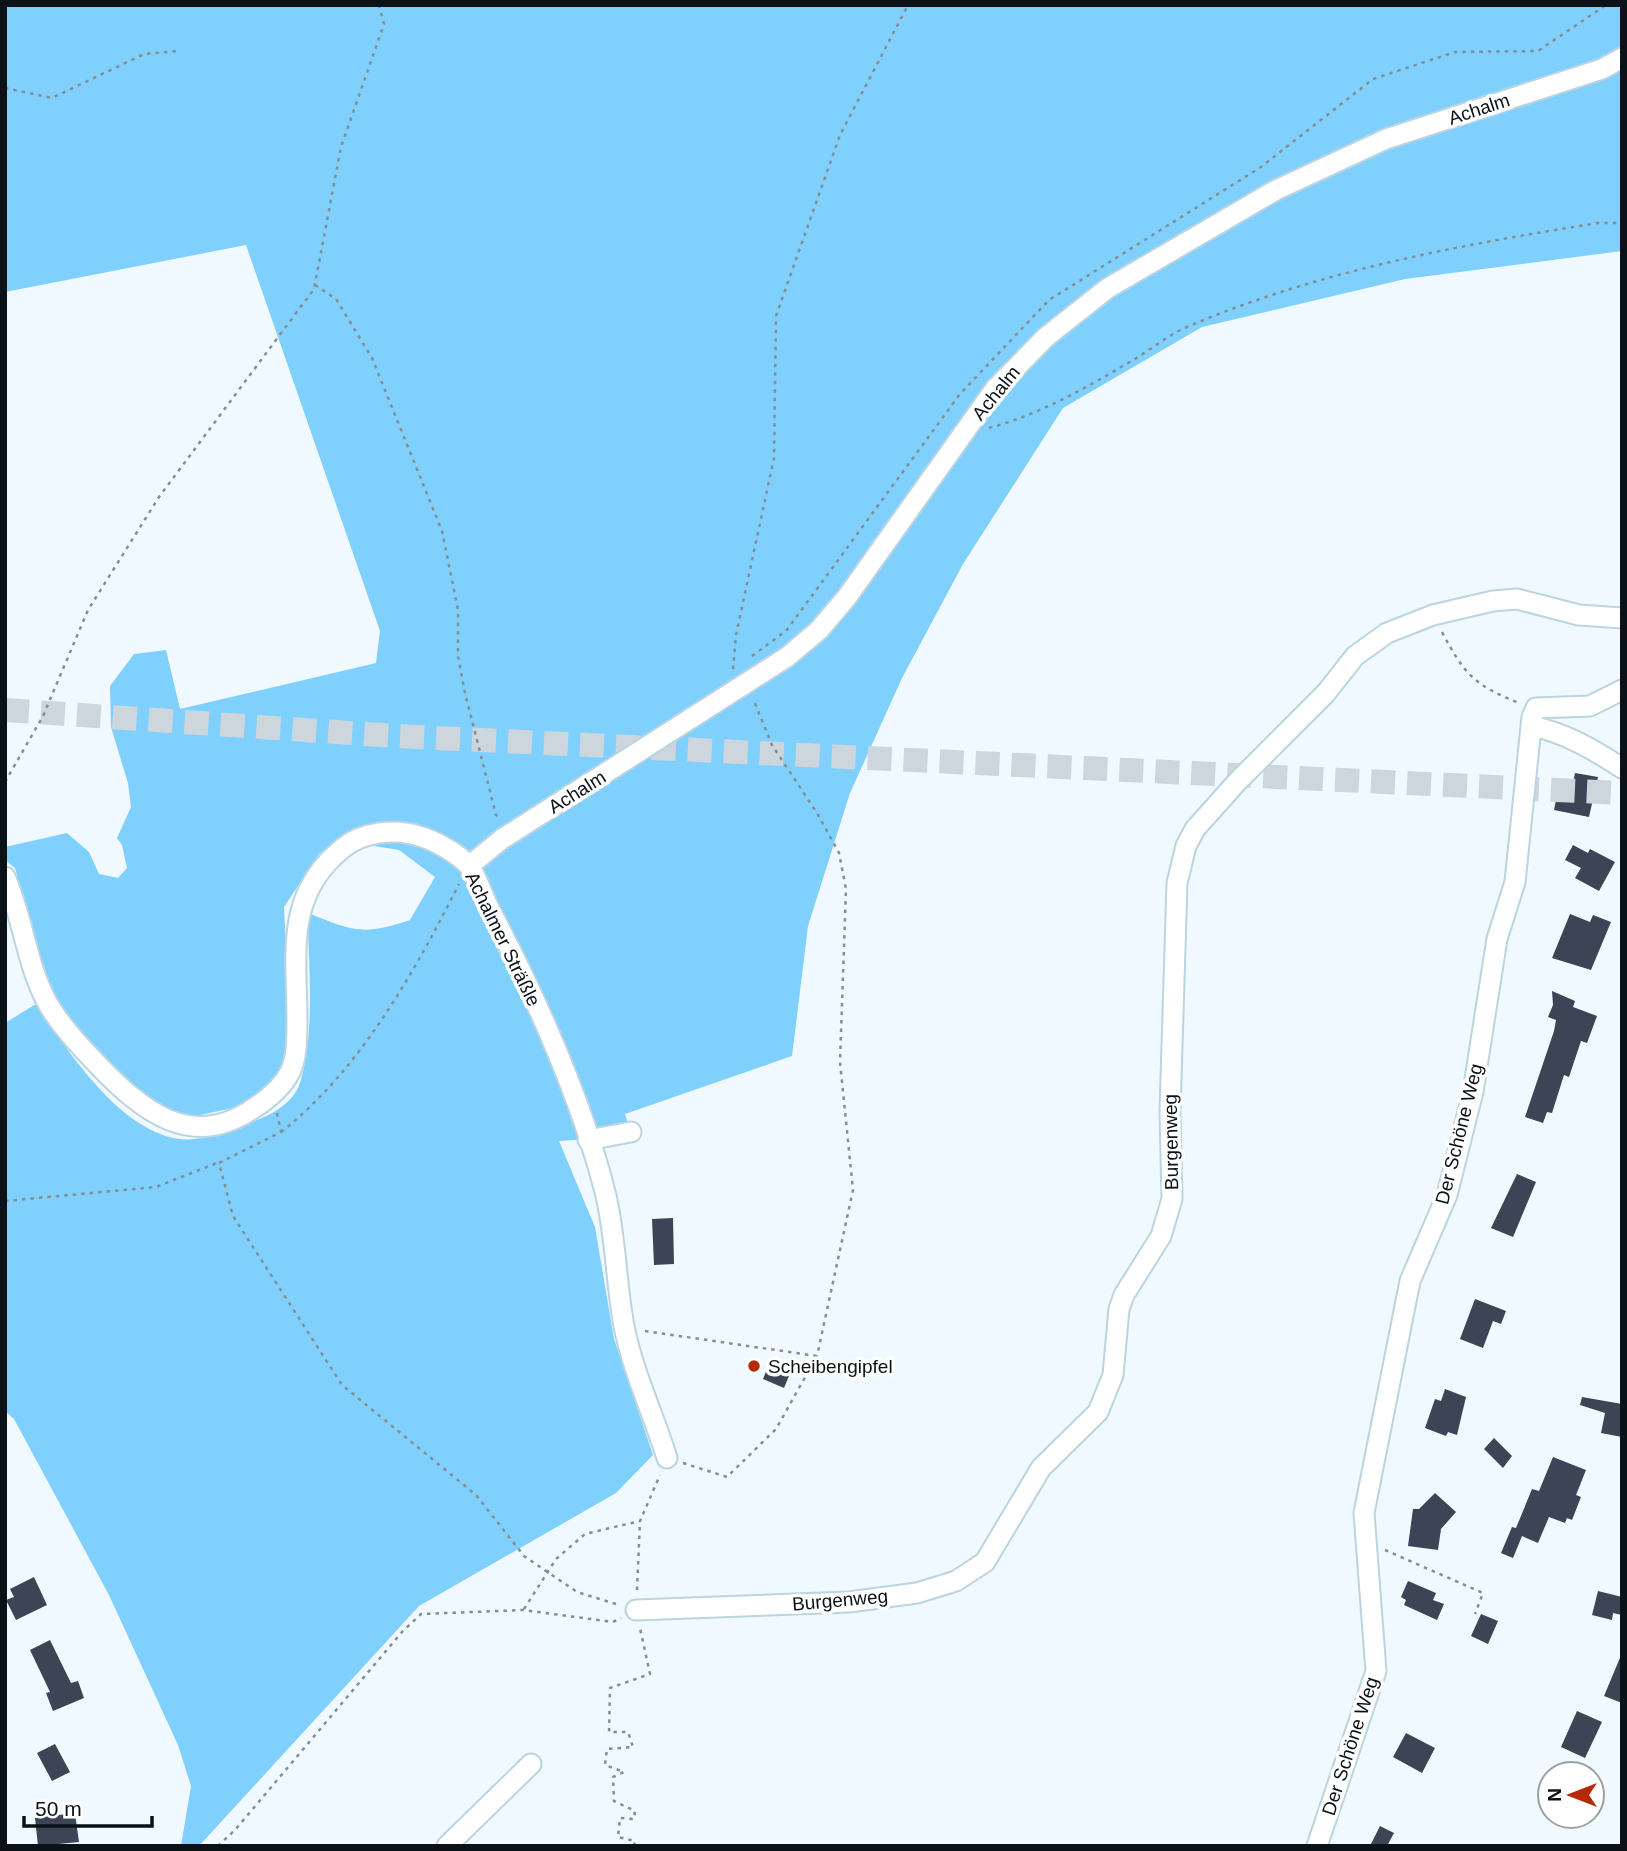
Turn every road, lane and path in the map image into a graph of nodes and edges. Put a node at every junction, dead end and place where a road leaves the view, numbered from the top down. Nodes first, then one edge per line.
1 (379, 5) edge
2 (908, 5) edge
3 (179, 51) dead end
4 (1622, 58) edge
5 (5, 88) edge
6 (1622, 223) edge
7 (315, 285) junction
8 (966, 430) junction
9 (1622, 618) edge
10 (1443, 633) dead end
11 (739, 677) junction
12 (1622, 690) edge
13 (1520, 703) dead end
14 (1531, 726) junction
15 (1622, 768) edge
16 (5, 782) edge
17 (503, 820) dead end
18 (469, 866) junction
19 (5, 877) edge
20 (273, 1094) junction
21 (281, 1132) junction
22 (631, 1132) dead end
23 (588, 1140) junction
24 (219, 1163) junction
25 (5, 1201) edge
26 (624, 1328) junction
27 (817, 1356) junction
28 (667, 1458) junction
29 (640, 1521) junction
30 (1366, 1541) junction
31 (548, 1573) junction
32 (636, 1610) junction
33 (523, 1611) junction
34 (1475, 1614) dead end
35 (531, 1764) dead end
36 (218, 1846) edge
37 (447, 1846) edge
38 (634, 1846) edge
39 (1317, 1846) edge

1 - 7 path
2 - 11 path
3 - 5 path
4 - 8 street, Achalm
6 - 8 path
7 - 16 path
7 - 17 path
8 - 11 street, Achalm
9 - 32 street, Burgenweg
10 - 13 path
11 - 18 street, Achalm
11 - 27 path
12 - 14 street
14 - 15 street
14 - 30 street, Der Schöne Weg
18 - 20 street, Achalmer Sträßle
18 - 21 path
18 - 23 street, Achalmer Sträßle
19 - 20 street, Achalmer Sträßle
20 - 21 path
21 - 24 path
22 - 23 street
23 - 26 street, Achalmer Sträßle
24 - 25 path
24 - 31 path
26 - 27 path
26 - 28 street, Achalmer Sträßle
27 - 28 path
28 - 29 path
29 - 31 path
29 - 32 path
30 - 34 path
30 - 39 street, Der Schöne Weg
31 - 32 path
31 - 33 path
32 - 33 path
32 - 38 path
33 - 36 path
35 - 37 street

